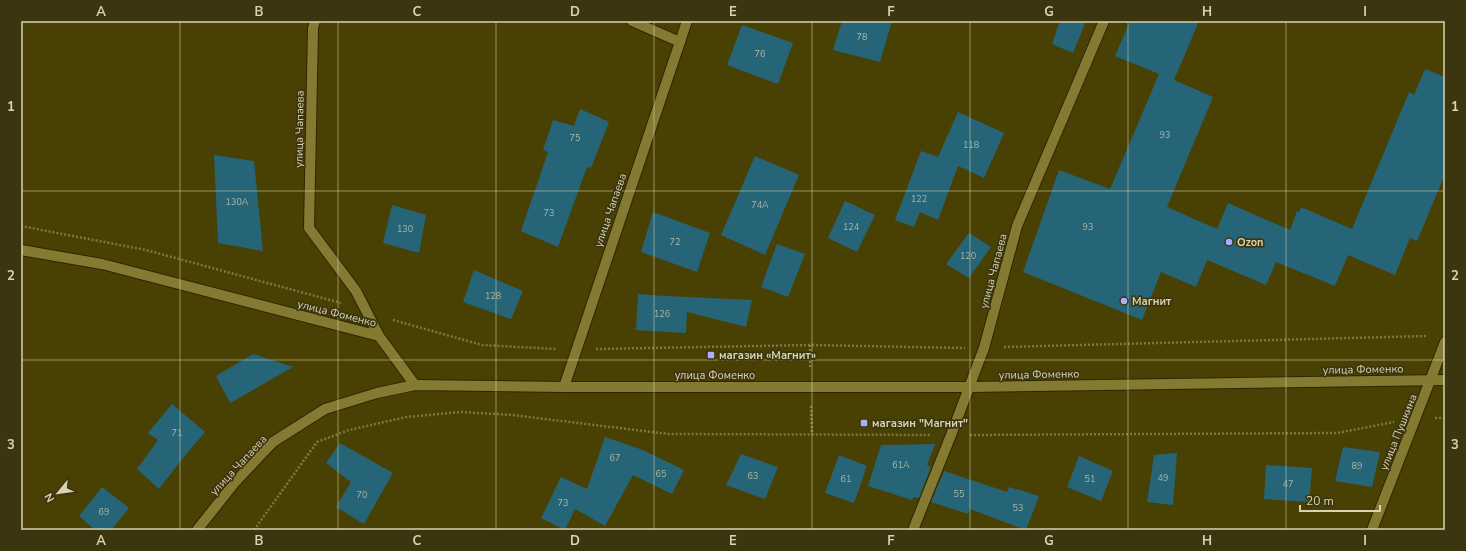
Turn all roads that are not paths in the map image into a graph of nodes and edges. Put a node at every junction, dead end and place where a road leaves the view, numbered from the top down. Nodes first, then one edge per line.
1 (315, 21) edge
2 (632, 21) edge
3 (687, 21) edge
4 (1104, 21) edge
5 (680, 42) junction
6 (21, 250) edge
7 (380, 336) junction
8 (1445, 342) edge
9 (1431, 380) junction
10 (1445, 380) edge
11 (415, 385) junction
12 (564, 387) junction
13 (970, 387) junction
14 (197, 530) edge
15 (913, 530) edge
16 (1372, 530) edge

1 - 7 street, улица Чапаева
2 - 5 street
3 - 5 street, улица Чапаева
4 - 13 street, улица Чапаева
5 - 12 street, улица Чапаева
6 - 7 street, улица Фоменко
7 - 11 street, улица Фоменко
8 - 9 street, улица Пушкина
9 - 10 street, улица Фоменко
9 - 13 street, улица Фоменко
9 - 16 street, улица Пушкина
11 - 12 street, улица Фоменко
11 - 14 street, улица Чапаева
12 - 13 street, улица Фоменко
13 - 15 street, улица Чапаева

